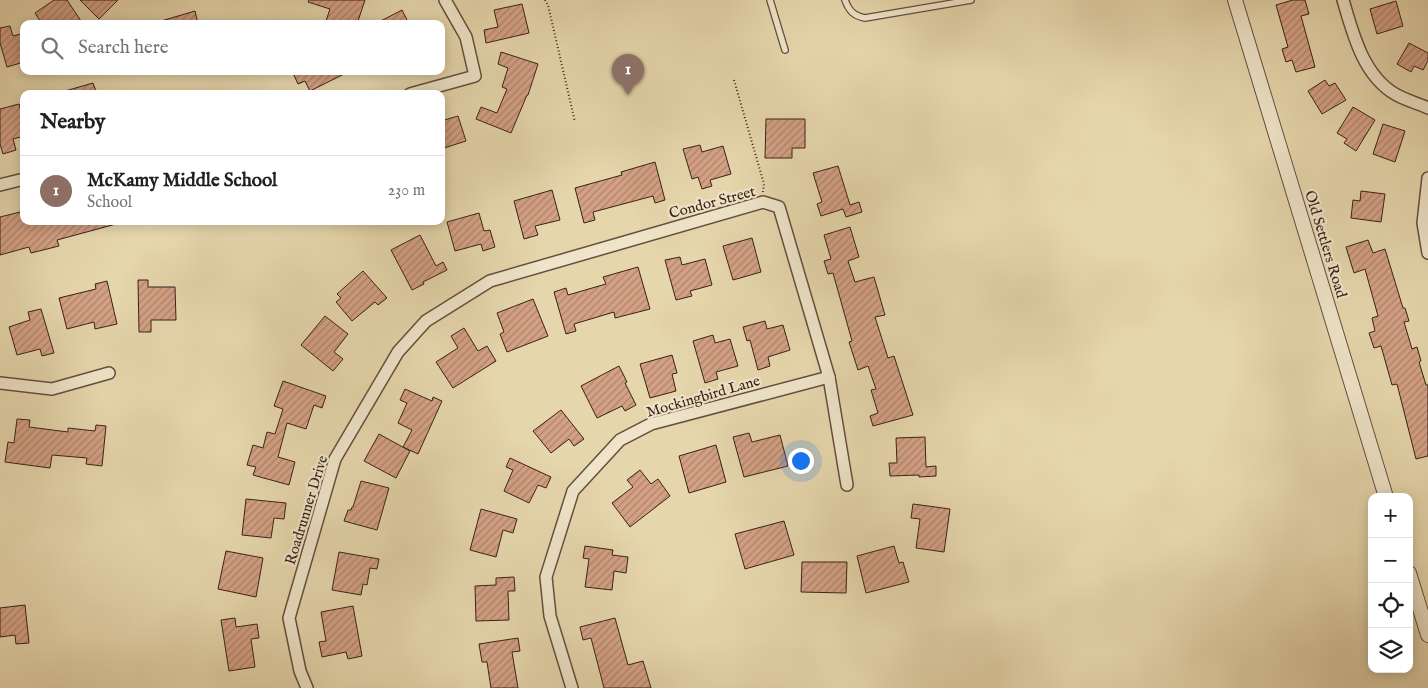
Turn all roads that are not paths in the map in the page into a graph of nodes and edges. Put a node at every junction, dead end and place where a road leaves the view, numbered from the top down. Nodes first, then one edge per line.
1 (445, 0) edge
2 (770, 0) edge
3 (845, 0) edge
4 (970, 0) edge
5 (1235, 0) edge
6 (1343, 0) edge
7 (785, 50) dead end
8 (424, 90) edge
9 (1428, 108) edge
10 (1428, 178) edge
11 (20, 179) edge
12 (0, 185) edge
13 (1428, 253) edge
14 (398, 352) joint
15 (109, 373) dead end
16 (829, 377) junction
17 (0, 383) edge
18 (848, 485) dead end
19 (1385, 493) edge
20 (1412, 583) edge
21 (1428, 635) edge
22 (307, 688) edge
23 (572, 688) edge

1 - 8 street
2 - 7 lane
3 - 4 lane
5 - 19 street, Old Settlers Road
6 - 9 street
10 - 13 street
11 - 12 street
14 - 16 street, Condor Street
14 - 22 street, Roadrunner Drive
15 - 17 street
16 - 18 street, Condor Street
16 - 23 street, Mockingbird Lane
20 - 21 street

